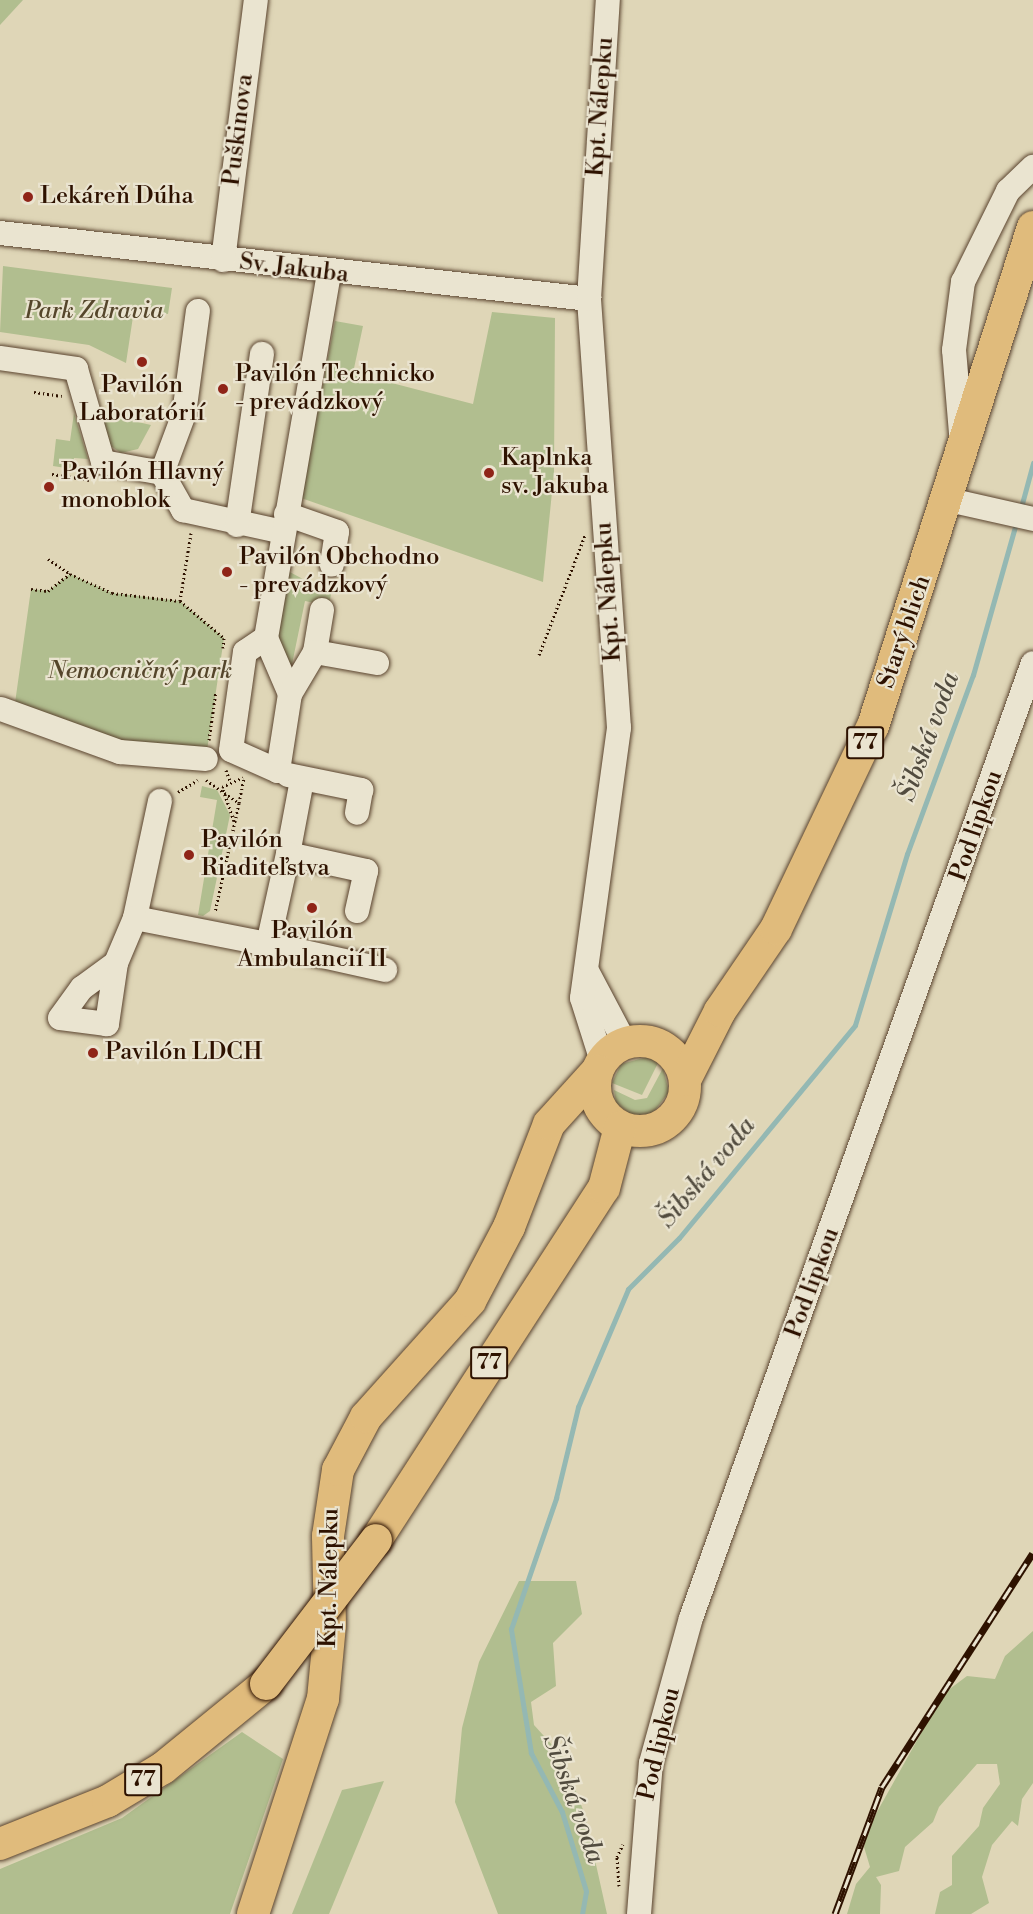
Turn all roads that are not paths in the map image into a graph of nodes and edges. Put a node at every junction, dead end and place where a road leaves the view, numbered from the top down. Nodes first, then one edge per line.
1 (256, 0) edge
2 (608, 0) edge
3 (1033, 167) edge
4 (1033, 227) edge
5 (0, 232) edge
6 (223, 260) junction
7 (329, 274) junction
8 (589, 299) junction
9 (198, 311) dead end
10 (262, 354) dead end
11 (0, 361) edge
12 (964, 453) junction
13 (162, 473) junction
14 (950, 500) junction
15 (1033, 519) edge
16 (285, 523) junction
17 (237, 525) junction
18 (332, 565) dead end
19 (322, 610) dead end
20 (266, 638) junction
21 (315, 652) junction
22 (377, 663) dead end
23 (1033, 663) edge
24 (290, 694) junction
25 (0, 695) edge
26 (0, 710) edge
27 (204, 769) road end
28 (278, 771) junction
29 (302, 780) junction
30 (160, 801) road end
31 (357, 813) dead end
32 (288, 854) junction
33 (357, 911) dead end
34 (135, 918) junction
35 (268, 944) junction
36 (116, 963) dead end
37 (385, 970) dead end
38 (720, 1011) junction
39 (660, 1045) junction
40 (608, 1058) junction
41 (685, 1080) junction
42 (611, 1120) junction
43 (651, 1130) junction
44 (539, 1150) junction
45 (604, 1188) junction
46 (0, 1844) edge
47 (253, 1914) edge
48 (639, 1914) edge

1 - 6 street, Puškinova
2 - 8 street, Kpt. Nálepku
3 - 12 street
4 - 12 main road, Starý blich / 77
5 - 6 street, Sv. Jakuba
6 - 7 street, Sv. Jakuba
7 - 8 street, Sv. Jakuba
7 - 16 street
8 - 40 street, Kpt. Nálepku
9 - 13 street
10 - 17 street
11 - 13 street
12 - 14 main road, Starý blich / 77
13 - 17 street
14 - 15 street
14 - 38 main road, Starý blich / 77
16 - 17 street
16 - 18 street
16 - 20 street
19 - 21 street
20 - 24 street
20 - 28 street
21 - 22 street
21 - 24 street
23 - 48 street, Pod lipkou
24 - 28 street
25 - 26 street
26 - 27 street
28 - 29 street
29 - 31 street
29 - 32 street
30 - 34 street
32 - 33 street
32 - 35 street
34 - 35 street
34 - 36 street
35 - 37 street
38 - 39 main road, Starý blich / 77
38 - 41 main road, Starý blich / 77
39 - 40 main road
39 - 41 main road
40 - 42 main road, 77
40 - 44 main road, Kpt. Nálepku
41 - 43 main road, 77
42 - 43 main road
42 - 44 main road, Kpt. Nálepku
42 - 45 main road, 77
43 - 45 main road, 77
44 - 47 main road, Kpt. Nálepku
45 - 46 main road, 77, bridge

